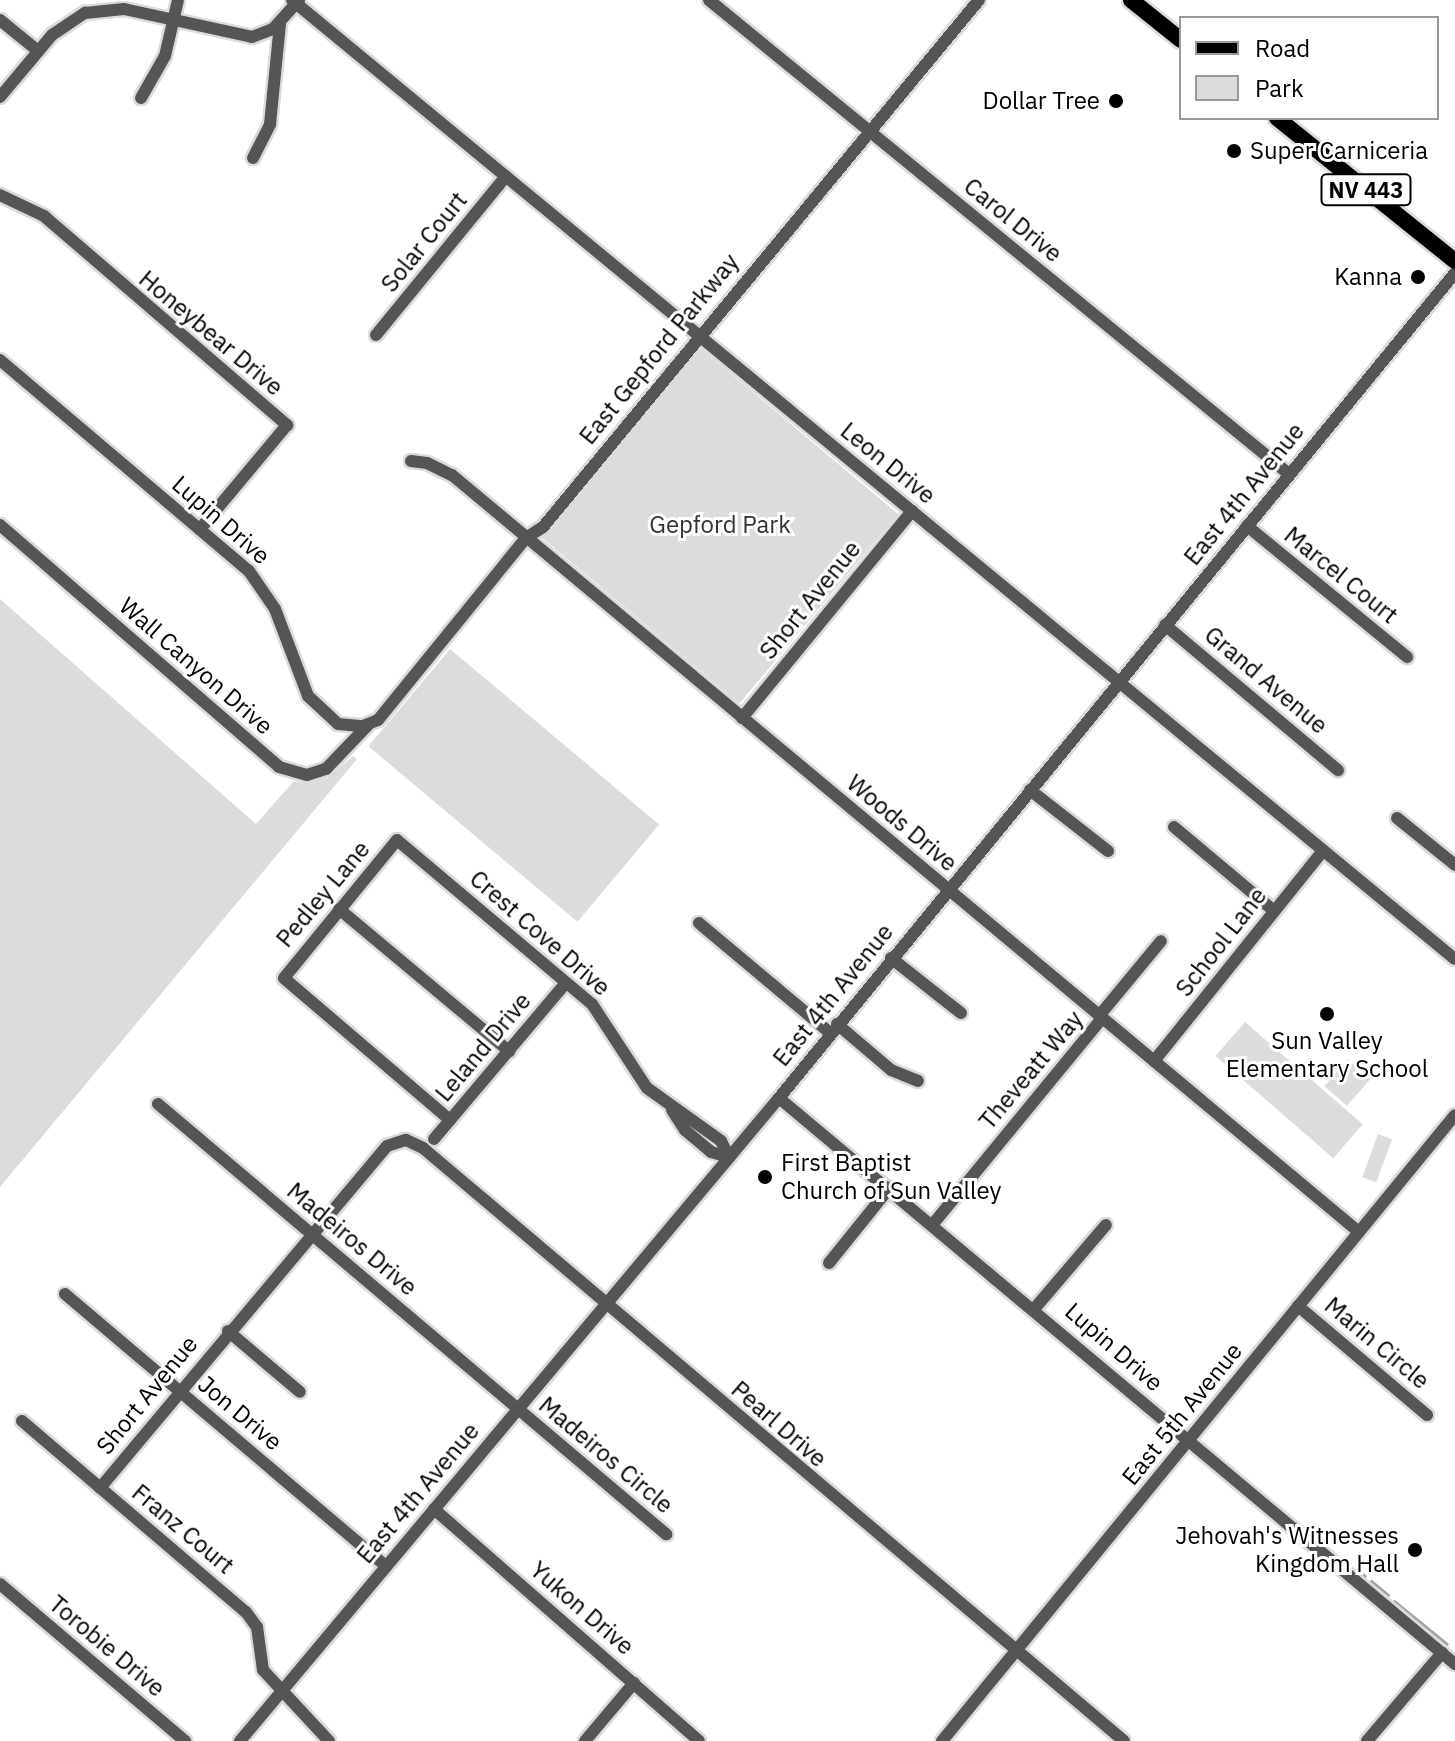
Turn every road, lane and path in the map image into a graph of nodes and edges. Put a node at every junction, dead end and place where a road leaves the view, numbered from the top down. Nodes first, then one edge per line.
1 (178, 0) edge
2 (709, 0) edge
3 (979, 0) edge
4 (1131, 0) edge
5 (296, 1) edge
6 (0, 20) edge
7 (173, 21) junction
8 (280, 23) junction
9 (1179, 38) edge
10 (38, 51) junction
11 (0, 97) edge
12 (141, 98) dead end
13 (1279, 120) edge
14 (867, 129) junction
15 (253, 158) dead end
16 (506, 176) junction
17 (0, 195) edge
18 (1455, 261) edge
19 (1455, 273) edge
20 (376, 335) dead end
21 (699, 335) junction
22 (0, 360) edge
23 (411, 461) dead end
24 (1289, 474) junction
25 (912, 511) junction
26 (0, 525) edge
27 (1247, 526) junction
28 (200, 529) junction
29 (526, 538) junction
30 (1165, 625) junction
31 (1407, 657) dead end
32 (1119, 682) junction
33 (742, 718) junction
34 (370, 723) junction
35 (1338, 770) dead end
36 (1030, 790) junction
37 (1397, 818) dead end
38 (1174, 827) dead end
39 (397, 840) joint
40 (1108, 851) dead end
41 (1323, 851) junction
42 (1455, 865) edge
43 (948, 890) junction
44 (339, 909) junction
45 (1273, 910) junction
46 (699, 923) dead end
47 (1161, 941) dead end
48 (891, 958) junction
49 (1455, 959) edge
50 (566, 983) junction
51 (961, 1013) dead end
52 (1101, 1017) junction
53 (834, 1028) junction
54 (509, 1051) junction
55 (1154, 1061) junction
56 (918, 1081) dead end
57 (779, 1098) junction
58 (158, 1104) dead end
59 (1455, 1115) edge
60 (450, 1120) junction
61 (434, 1139) dead end
62 (406, 1140) joint
63 (729, 1157) junction
64 (890, 1187) junction
65 (933, 1224) junction
66 (1106, 1225) dead end
67 (1359, 1232) junction
68 (312, 1234) junction
69 (829, 1263) dead end
70 (65, 1294) dead end
71 (605, 1302) junction
72 (1298, 1306) junction
73 (1035, 1308) junction
74 (228, 1331) junction
75 (180, 1392) junction
76 (300, 1392) dead end
77 (518, 1408) junction
78 (1427, 1415) dead end
79 (22, 1421) dead end
80 (1189, 1440) junction
81 (100, 1488) junction
82 (434, 1509) junction
83 (666, 1534) dead end
84 (386, 1566) junction
85 (0, 1584) edge
86 (1018, 1651) junction
87 (1451, 1658) edge
88 (634, 1683) junction
89 (282, 1690) junction
90 (684, 1736) edge
91 (185, 1741) edge
92 (240, 1741) edge
93 (329, 1741) edge
94 (585, 1741) edge
95 (699, 1741) edge
96 (942, 1741) edge
97 (1124, 1741) edge
98 (1367, 1741) edge

1 - 7 street
2 - 14 street, Carol Drive
3 - 14 street, East Gepford Parkway
4 - 9 main road
5 - 8 street
5 - 16 street, Leon Drive
6 - 10 street
7 - 8 street
7 - 10 street
7 - 12 street
8 - 15 street
10 - 11 street
13 - 18 main road, NV 443
14 - 21 street, East Gepford Parkway
14 - 24 street, Carol Drive
16 - 20 street, Solar Court
16 - 21 street, Leon Drive
17 - 28 street, Honeybear Drive
19 - 24 street, East 4th Avenue
21 - 25 street, Leon Drive
21 - 29 street, East Gepford Parkway
22 - 28 street, Lupin Drive
23 - 29 street, Woods Drive
24 - 27 street, East 4th Avenue
25 - 32 street, Leon Drive
25 - 33 street, Short Avenue
26 - 34 street, Wall Canyon Drive
27 - 30 street, East 4th Avenue
27 - 31 street, Marcel Court
28 - 34 street, Lupin Drive
29 - 33 street, Woods Drive
29 - 34 street, East Gepford Parkway
30 - 32 street, East 4th Avenue
30 - 35 street, Grand Avenue
32 - 36 street, East 4th Avenue
32 - 41 street, Leon Drive
33 - 43 street, Woods Drive
36 - 40 street
36 - 43 street, East 4th Avenue
37 - 42 street
38 - 45 street
39 - 44 street, Pedley Lane
39 - 50 street, Crest Cove Drive
41 - 45 street, School Lane
41 - 49 street, Leon Drive
43 - 48 street, East 4th Avenue
43 - 52 street, Woods Drive
44 - 54 street
44 - 60 street, Pedley Lane
45 - 55 street, School Lane
46 - 53 street
47 - 52 street, Theveatt Way
48 - 51 street
48 - 53 street, East 4th Avenue
50 - 54 street, Leland Drive
50 - 63 street, Crest Cove Drive
52 - 55 street, Woods Drive
52 - 65 street, Theveatt Way
53 - 56 street
53 - 57 street, East 4th Avenue
54 - 60 street, Leland Drive
55 - 67 street, Woods Drive
57 - 63 street, East 4th Avenue
57 - 64 street, Lupin Drive
58 - 68 street, Madeiros Drive
59 - 67 street, East 5th Avenue
60 - 61 street, Leland Drive
62 - 68 street, Short Avenue
62 - 71 street, Pearl Drive
63 - 71 street, East 4th Avenue
64 - 65 street, Lupin Drive
64 - 69 street
65 - 73 street, Lupin Drive
66 - 73 street
67 - 72 street, East 5th Avenue
68 - 74 street, Short Avenue
68 - 77 street, Madeiros Drive
70 - 75 street, Jon Drive
71 - 77 street, East 4th Avenue
71 - 86 street, Pearl Drive
72 - 78 street, Marin Circle
72 - 80 street, East 5th Avenue
73 - 80 street, Lupin Drive
74 - 75 street, Short Avenue
74 - 76 street, Short Avenue
75 - 81 street, Short Avenue
75 - 84 street, Jon Drive
77 - 82 street, East 4th Avenue
77 - 83 street, Madeiros Circle
79 - 81 street, Franz Court
80 - 86 street, East 5th Avenue
80 - 87 street, Lupin Drive
81 - 89 street, Franz Court
82 - 84 street, East 4th Avenue
82 - 88 street, Yukon Drive
84 - 89 street, East 4th Avenue
85 - 91 street, Torobie Drive
86 - 96 street, East 5th Avenue
86 - 97 street, Pearl Drive
87 - 98 street
88 - 90 street, Yukon Drive
88 - 94 street
89 - 92 street, East 4th Avenue
89 - 93 street, Franz Court
90 - 95 street, Yukon Drive

